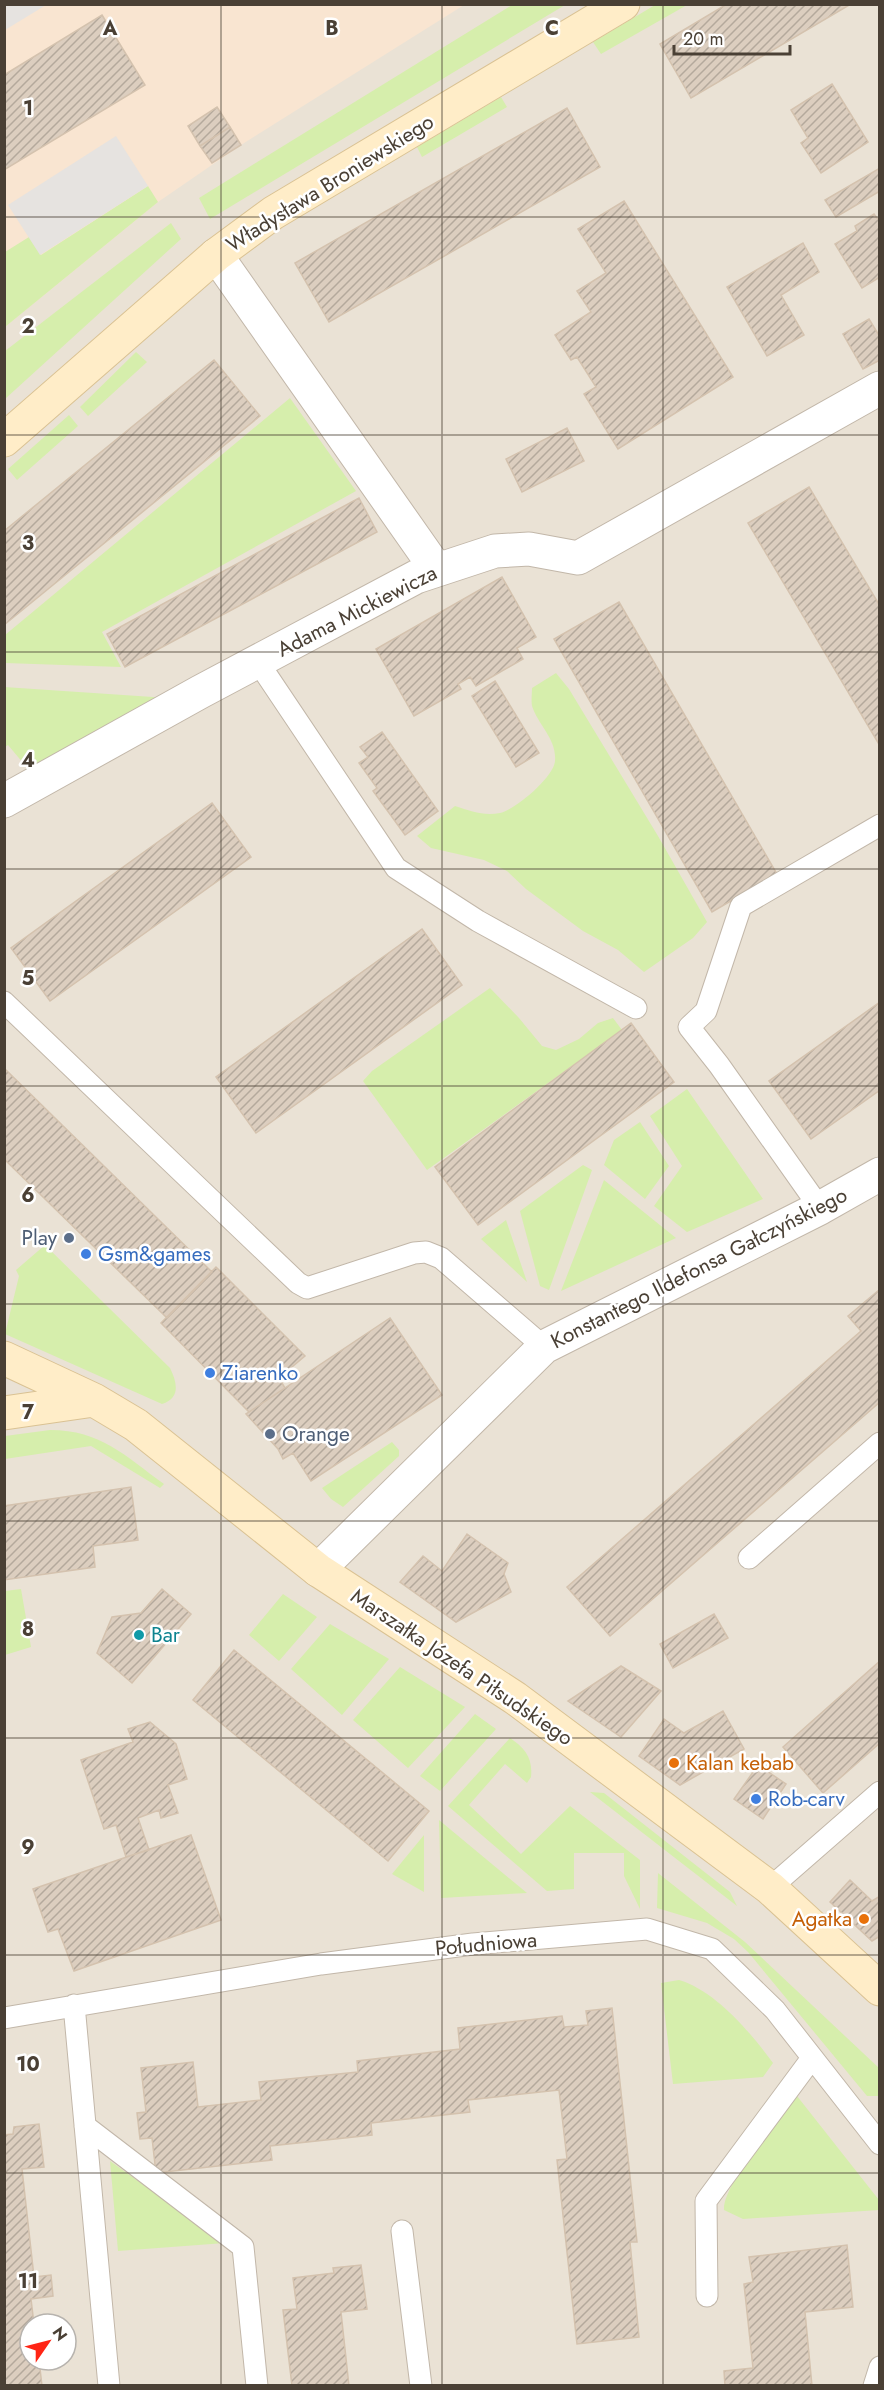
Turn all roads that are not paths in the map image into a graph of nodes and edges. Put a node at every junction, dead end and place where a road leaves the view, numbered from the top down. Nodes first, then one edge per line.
1 (623, 4) edge
2 (216, 255) junction
3 (879, 388) edge
4 (4, 440) edge
5 (437, 570) junction
6 (258, 662) junction
7 (4, 801) edge
8 (879, 825) edge
9 (4, 1002) edge
10 (636, 1008) dead end
11 (878, 1178) edge
12 (820, 1208) junction
13 (544, 1347) junction
14 (12, 1365) edge
15 (94, 1400) junction
16 (4, 1413) edge
17 (879, 1443) edge
18 (749, 1558) dead end
19 (318, 1570) junction
20 (879, 1792) edge
21 (770, 1888) junction
22 (879, 1989) edge
23 (74, 2005) junction
24 (4, 2018) edge
25 (812, 2058) junction
26 (85, 2126) junction
27 (879, 2144) edge
28 (402, 2230) dead end
29 (707, 2296) dead end
30 (879, 2367) edge
31 (109, 2385) edge
32 (257, 2385) edge
33 (421, 2385) edge
34 (874, 2385) edge

1 - 2 street, Władysława Broniewskiego
2 - 4 street, Władysława Broniewskiego
2 - 5 street
3 - 5 street, Adama Mickiewicza
5 - 6 street, Adama Mickiewicza
6 - 7 street, Adama Mickiewicza
6 - 10 lane
8 - 12 lane
9 - 13 lane
11 - 12 street, Konstantego Ildefonsa Gałczyńskiego
12 - 13 street, Konstantego Ildefonsa Gałczyńskiego
13 - 19 street, Konstantego Ildefonsa Gałczyńskiego
14 - 15 street, Marszałka Józefa Piłsudskiego
15 - 16 street
15 - 19 street, Marszałka Józefa Piłsudskiego
17 - 18 lane
19 - 21 street, Marszałka Józefa Piłsudskiego
20 - 21 lane
21 - 22 street, Marszałka Józefa Piłsudskiego
23 - 24 lane, Południowa
23 - 25 lane, Południowa
23 - 26 lane
25 - 27 lane, Południowa
25 - 29 lane
26 - 31 lane
26 - 32 lane
28 - 33 lane
30 - 34 lane

